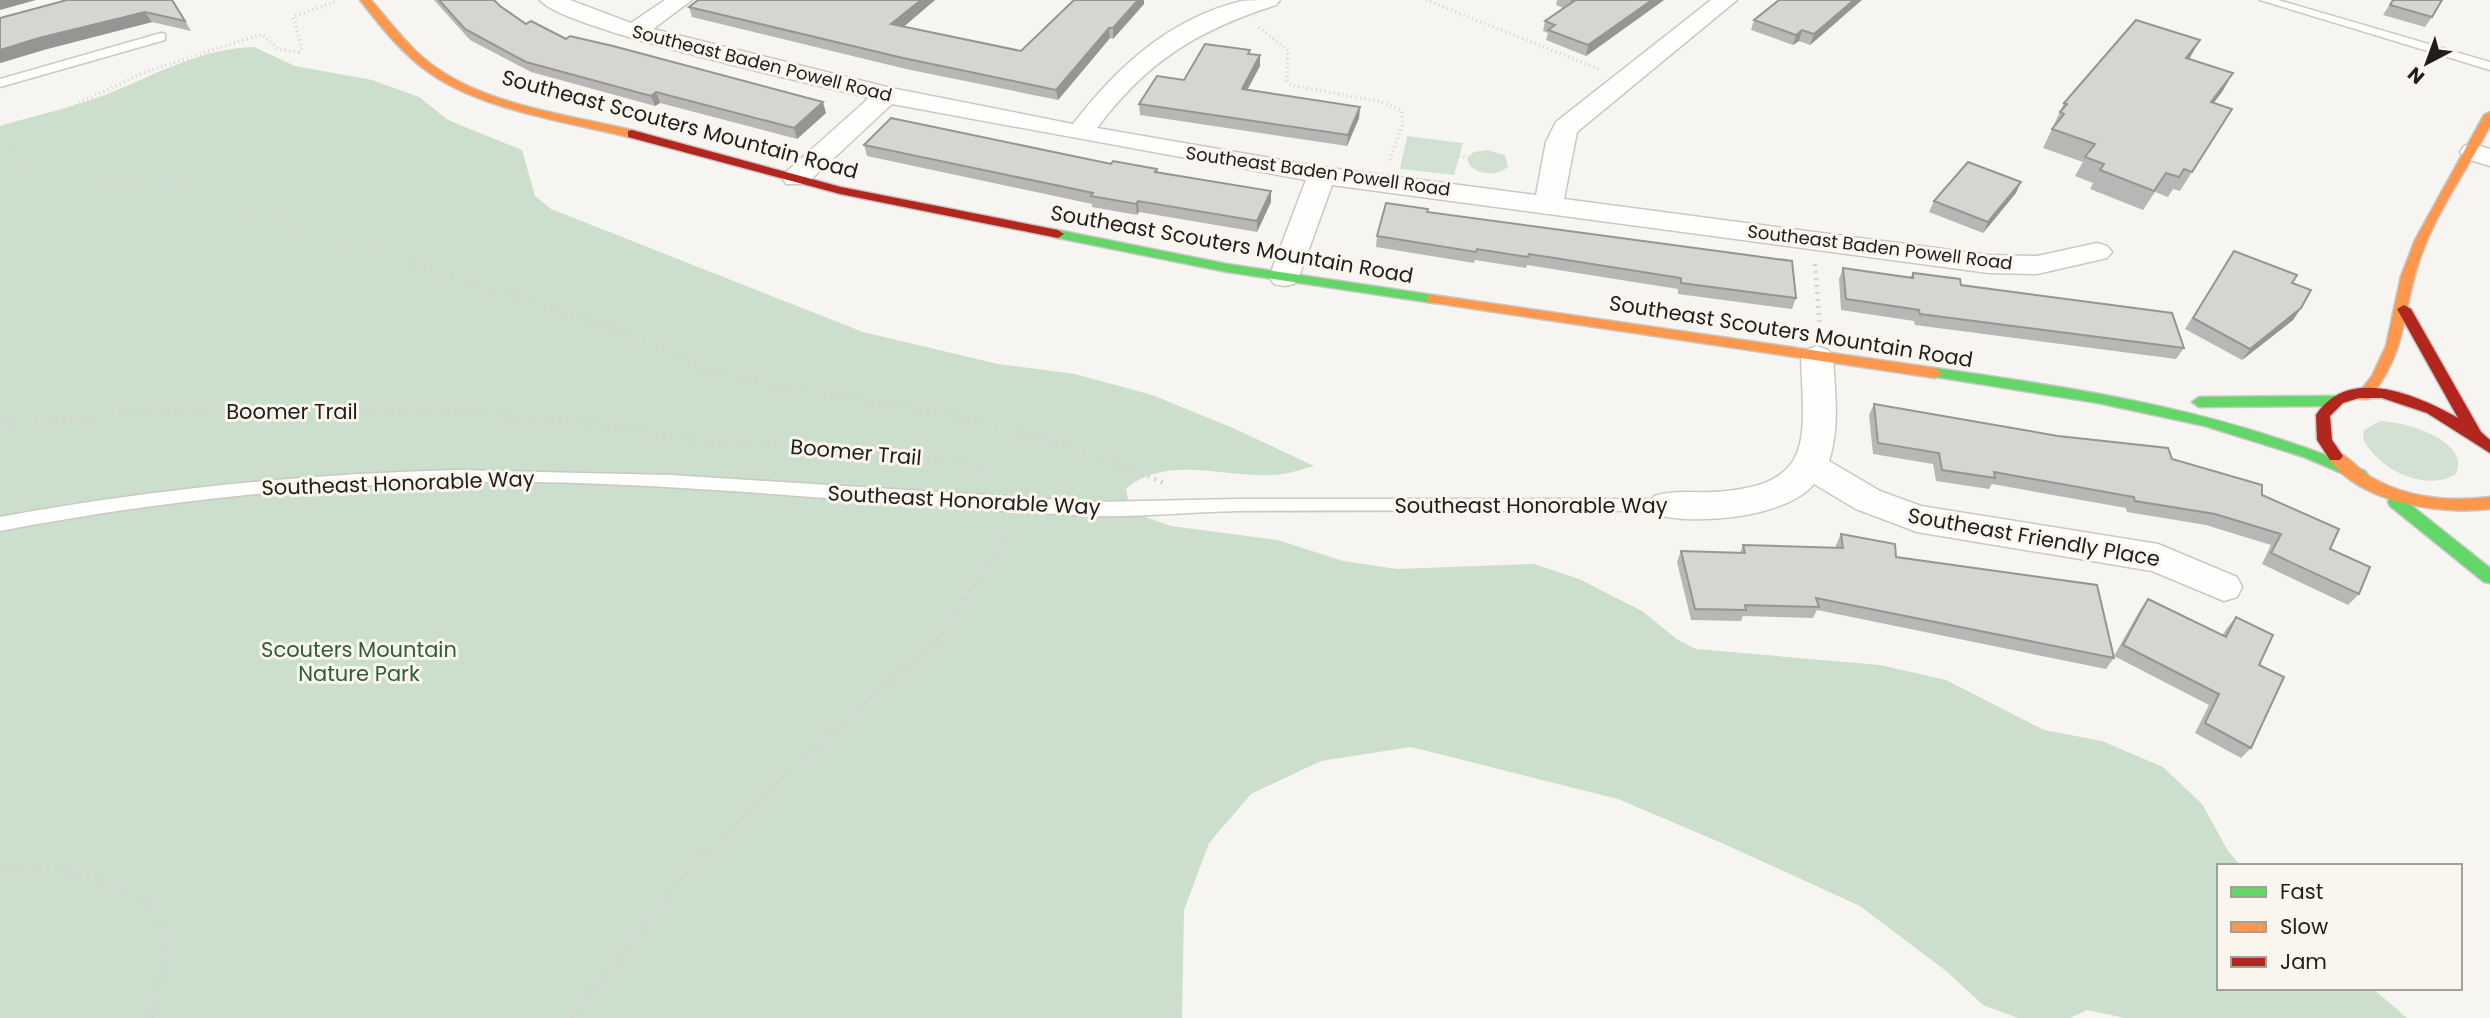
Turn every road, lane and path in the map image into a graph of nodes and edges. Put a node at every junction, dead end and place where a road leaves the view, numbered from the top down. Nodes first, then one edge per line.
1 (342, 0) edge
2 (365, 0) edge
3 (552, 0) edge
4 (680, 0) edge
5 (1268, 0) edge
6 (1426, 0) edge
7 (1725, 0) edge
8 (2266, 0) edge
9 (1237, 10) junction
10 (635, 31) junction
11 (161, 37) dead end
12 (2490, 66) edge
13 (1626, 79) junction
14 (0, 83) edge
15 (887, 95) junction
16 (2490, 115) edge
17 (1080, 133) junction
18 (0, 155) edge
19 (2481, 155) edge
20 (1460, 156) dead end
21 (1468, 158) dead end
22 (0, 163) edge
23 (1322, 175) junction
24 (796, 178) junction
25 (1382, 182) junction
26 (1549, 203) junction
27 (1813, 240) junction
28 (2097, 252) dead end
29 (1284, 277) junction
30 (2404, 309) junction
31 (1819, 347) junction
32 (2364, 395) junction
33 (2337, 401) junction
34 (2136, 403) junction
35 (0, 425) edge
36 (2476, 435) junction
37 (2490, 448) edge
38 (1809, 465) junction
39 (2360, 475) junction
40 (2379, 487) junction
41 (2490, 503) edge
42 (1011, 504) junction
43 (1213, 505) junction
44 (1666, 505) joint
45 (0, 524) edge
46 (2490, 577) edge
47 (2224, 587) dead end
48 (0, 865) edge
49 (151, 1018) edge
50 (571, 1018) edge

1 - 18 path
2 - 24 street, Southeast Scouters Mountain Road
3 - 10 street, Southeast Baden Powell Road
4 - 10 street
5 - 9 street
6 - 13 path
7 - 13 street
8 - 12 lane
9 - 17 street
9 - 25 path
10 - 15 street, Southeast Baden Powell Road
11 - 14 lane
13 - 26 street
15 - 17 street, Southeast Baden Powell Road
15 - 24 street
16 - 19 street
17 - 23 street, Southeast Baden Powell Road
19 - 30 street
20 - 21 path
22 - 43 path
23 - 25 street, Southeast Baden Powell Road
23 - 29 street
24 - 29 street, Southeast Scouters Mountain Road
25 - 26 street, Southeast Baden Powell Road
26 - 27 street, Southeast Baden Powell Road
27 - 28 street, Southeast Baden Powell Road
27 - 31 path
29 - 31 street, Southeast Scouters Mountain Road
30 - 32 street
30 - 36 street
31 - 34 street, Southeast Scouters Mountain Road
31 - 38 street
32 - 33 street, Southeast Scouters Mountain Road
32 - 36 street
33 - 34 street, Southeast Scouters Mountain Road
33 - 39 street
34 - 39 street, Southeast Scouters Mountain Road
35 - 42 path, Boomer Trail
36 - 37 street
38 - 44 street, Southeast Honorable Way
38 - 47 street, Southeast Friendly Place
39 - 40 street
40 - 41 street
40 - 46 street
42 - 43 lane, Southeast Honorable Way
42 - 45 lane, Southeast Honorable Way
42 - 50 path
43 - 44 lane, Southeast Honorable Way
48 - 49 path

